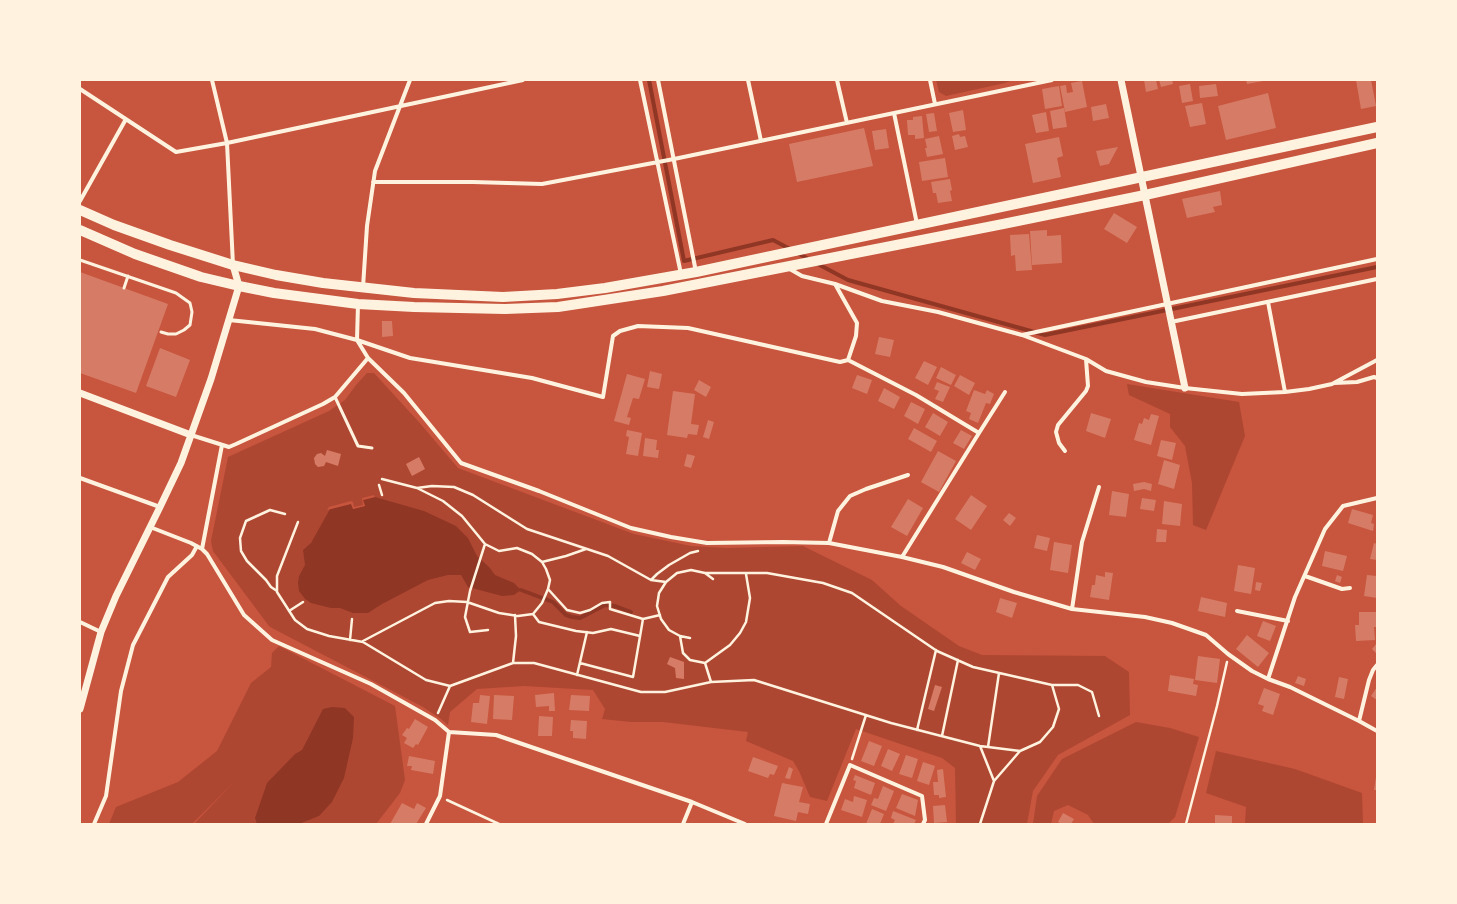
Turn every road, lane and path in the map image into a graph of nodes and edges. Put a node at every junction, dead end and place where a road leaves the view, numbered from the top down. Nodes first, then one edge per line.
1 (212, 80) edge
2 (410, 80) edge
3 (523, 80) edge
4 (640, 80) edge
5 (658, 80) edge
6 (748, 80) edge
7 (838, 80) edge
8 (930, 80) edge
9 (1021, 80) edge
10 (1052, 80) edge
11 (1121, 80) edge
12 (1022, 86) junction
13 (80, 88) edge
14 (935, 104) junction
15 (400, 106) junction
16 (894, 113) junction
17 (126, 119) junction
18 (847, 122) junction
19 (1377, 127) edge
20 (761, 140) junction
21 (227, 143) junction
22 (1377, 143) edge
23 (674, 159) junction
24 (658, 162) junction
25 (1141, 176) junction
26 (373, 182) junction
27 (1145, 195) junction
28 (80, 201) edge
29 (80, 210) edge
30 (917, 224) junction
31 (80, 230) edge
32 (1377, 259) edge
33 (80, 260) edge
34 (233, 265) junction
35 (786, 266) junction
36 (696, 272) junction
37 (681, 274) junction
38 (128, 276) junction
39 (1377, 279) edge
40 (834, 284) junction
41 (239, 286) junction
42 (124, 288) dead end
43 (364, 288) junction
44 (1268, 302) junction
45 (1168, 303) junction
46 (358, 304) junction
47 (229, 320) junction
48 (1171, 322) junction
49 (161, 332) dead end
50 (1022, 335) junction
51 (356, 340) junction
52 (368, 358) junction
53 (1086, 359) junction
54 (848, 360) junction
55 (1377, 360) edge
56 (1377, 378) edge
57 (1332, 384) junction
58 (1185, 388) junction
59 (1004, 392) dead end
60 (1285, 392) junction
61 (80, 393) edge
62 (335, 397) junction
63 (979, 433) junction
64 (192, 435) junction
65 (222, 445) junction
66 (372, 448) dead end
67 (1065, 451) dead end
68 (908, 475) dead end
69 (80, 478) edge
70 (382, 478) dead end
71 (379, 485) dead end
72 (1099, 487) dead end
73 (417, 488) junction
74 (382, 495) dead end
75 (1377, 498) edge
76 (160, 507) junction
77 (285, 514) dead end
78 (298, 522) dead end
79 (150, 527) junction
80 (829, 543) junction
81 (485, 544) junction
82 (197, 546) junction
83 (202, 549) junction
84 (586, 549) junction
85 (698, 551) dead end
86 (902, 557) junction
87 (542, 562) junction
88 (705, 573) junction
89 (746, 574) junction
90 (1305, 576) junction
91 (713, 579) dead end
92 (651, 580) junction
93 (666, 582) junction
94 (1350, 588) dead end
95 (548, 589) junction
96 (277, 592) junction
97 (302, 602) dead end
98 (467, 602) junction
99 (1072, 609) junction
100 (289, 611) junction
101 (1237, 611) dead end
102 (533, 614) junction
103 (515, 615) junction
104 (660, 615) junction
105 (352, 619) dead end
106 (643, 619) junction
107 (1288, 621) junction
108 (80, 622) edge
109 (488, 630) dead end
110 (101, 632) junction
111 (587, 632) junction
112 (640, 636) junction
113 (680, 636) junction
114 (690, 638) dead end
115 (350, 640) junction
116 (363, 642) junction
117 (936, 650) junction
118 (1228, 654) junction
119 (958, 660) junction
120 (513, 663) junction
121 (580, 663) junction
122 (705, 663) junction
123 (1377, 666) edge
124 (999, 673) junction
125 (578, 675) junction
126 (1268, 679) junction
127 (711, 682) junction
128 (1052, 685) junction
129 (450, 686) junction
130 (80, 709) edge
131 (866, 715) junction
132 (1099, 716) dead end
133 (434, 720) junction
134 (1359, 721) junction
135 (917, 730) junction
136 (1377, 731) edge
137 (449, 732) junction
138 (942, 736) junction
139 (980, 746) junction
140 (988, 747) junction
141 (1020, 752) junction
142 (850, 765) junction
143 (994, 780) junction
144 (440, 796) junction
145 (692, 802) junction
146 (94, 824) edge
147 (426, 824) edge
148 (499, 824) edge
149 (683, 824) edge
150 (745, 824) edge
151 (826, 824) edge
152 (923, 824) edge
153 (980, 824) edge
154 (1186, 824) edge

1 - 21 street
2 - 15 street
3 - 15 street
4 - 24 street
5 - 23 street
6 - 20 street
7 - 18 street
8 - 14 street
9 - 12 street
10 - 12 street
11 - 25 street
12 - 14 street
13 - 17 street
14 - 16 street
15 - 21 street
15 - 26 street
16 - 18 street
16 - 30 street
17 - 21 street
17 - 28 street
18 - 20 street
19 - 25 main road
20 - 23 street
21 - 34 street
22 - 27 main road
23 - 24 street
23 - 36 street
24 - 26 street
24 - 37 street
25 - 27 street
25 - 30 main road
26 - 43 street
27 - 35 main road
27 - 45 street
29 - 34 main road
30 - 36 main road
31 - 41 main road
32 - 45 street
33 - 38 lane
34 - 41 street
34 - 43 main road
35 - 40 street
35 - 46 main road
36 - 37 main road
37 - 43 main road
38 - 42 lane
38 - 49 lane
39 - 44 street
40 - 50 street
40 - 54 street
41 - 46 main road
41 - 47 street
44 - 48 street
44 - 60 street
45 - 48 street
45 - 50 street
46 - 51 street
47 - 51 street
47 - 64 street
48 - 58 street
50 - 53 street
51 - 52 street
51 - 54 street
52 - 62 street
52 - 80 street
53 - 58 street
53 - 67 street
54 - 63 street
55 - 57 street
56 - 57 street
57 - 60 street
58 - 60 street
59 - 63 street
61 - 64 street
62 - 65 street
62 - 66 lane
63 - 86 street
64 - 65 street
64 - 76 street
65 - 83 street
68 - 80 street
69 - 76 street
70 - 73 path
71 - 74 path
72 - 99 street
73 - 81 path
73 - 84 path
75 - 90 street
76 - 79 street
77 - 96 path
78 - 96 path
79 - 82 street
79 - 110 street
80 - 86 street
81 - 87 path
81 - 98 path
82 - 83 street
82 - 146 street
83 - 133 street
84 - 87 path
84 - 92 path
85 - 92 path
86 - 99 street
87 - 95 path
88 - 89 path
88 - 91 path
88 - 93 path
89 - 117 path
89 - 122 path
90 - 94 street
90 - 107 street
92 - 93 path
93 - 104 path
95 - 102 path
95 - 106 path
96 - 100 path
97 - 100 path
98 - 103 path
98 - 109 path
98 - 116 path
99 - 118 street
100 - 115 path
101 - 107 street
102 - 103 path
102 - 111 path
103 - 120 path
104 - 106 path
104 - 113 path
105 - 115 path
106 - 112 path
107 - 126 street
108 - 110 street
110 - 130 street
111 - 112 path
111 - 121 path
112 - 121 path
113 - 114 path
113 - 122 path
115 - 116 path
116 - 129 path
117 - 119 path
117 - 135 path
118 - 126 street
118 - 154 path
119 - 124 path
119 - 138 path
120 - 125 path
120 - 129 path
121 - 125 path
122 - 127 path
123 - 134 street
124 - 128 path
124 - 140 path
125 - 127 path
126 - 134 street
127 - 131 path
128 - 132 path
128 - 141 path
129 - 133 path
131 - 135 path
131 - 142 path
133 - 137 street
134 - 136 street
135 - 138 path
137 - 144 street
137 - 145 street
138 - 139 path
139 - 140 path
139 - 143 path
140 - 141 path
141 - 143 path
142 - 151 street
142 - 152 street
143 - 153 path
144 - 147 street
144 - 148 path
145 - 149 street
145 - 150 street

